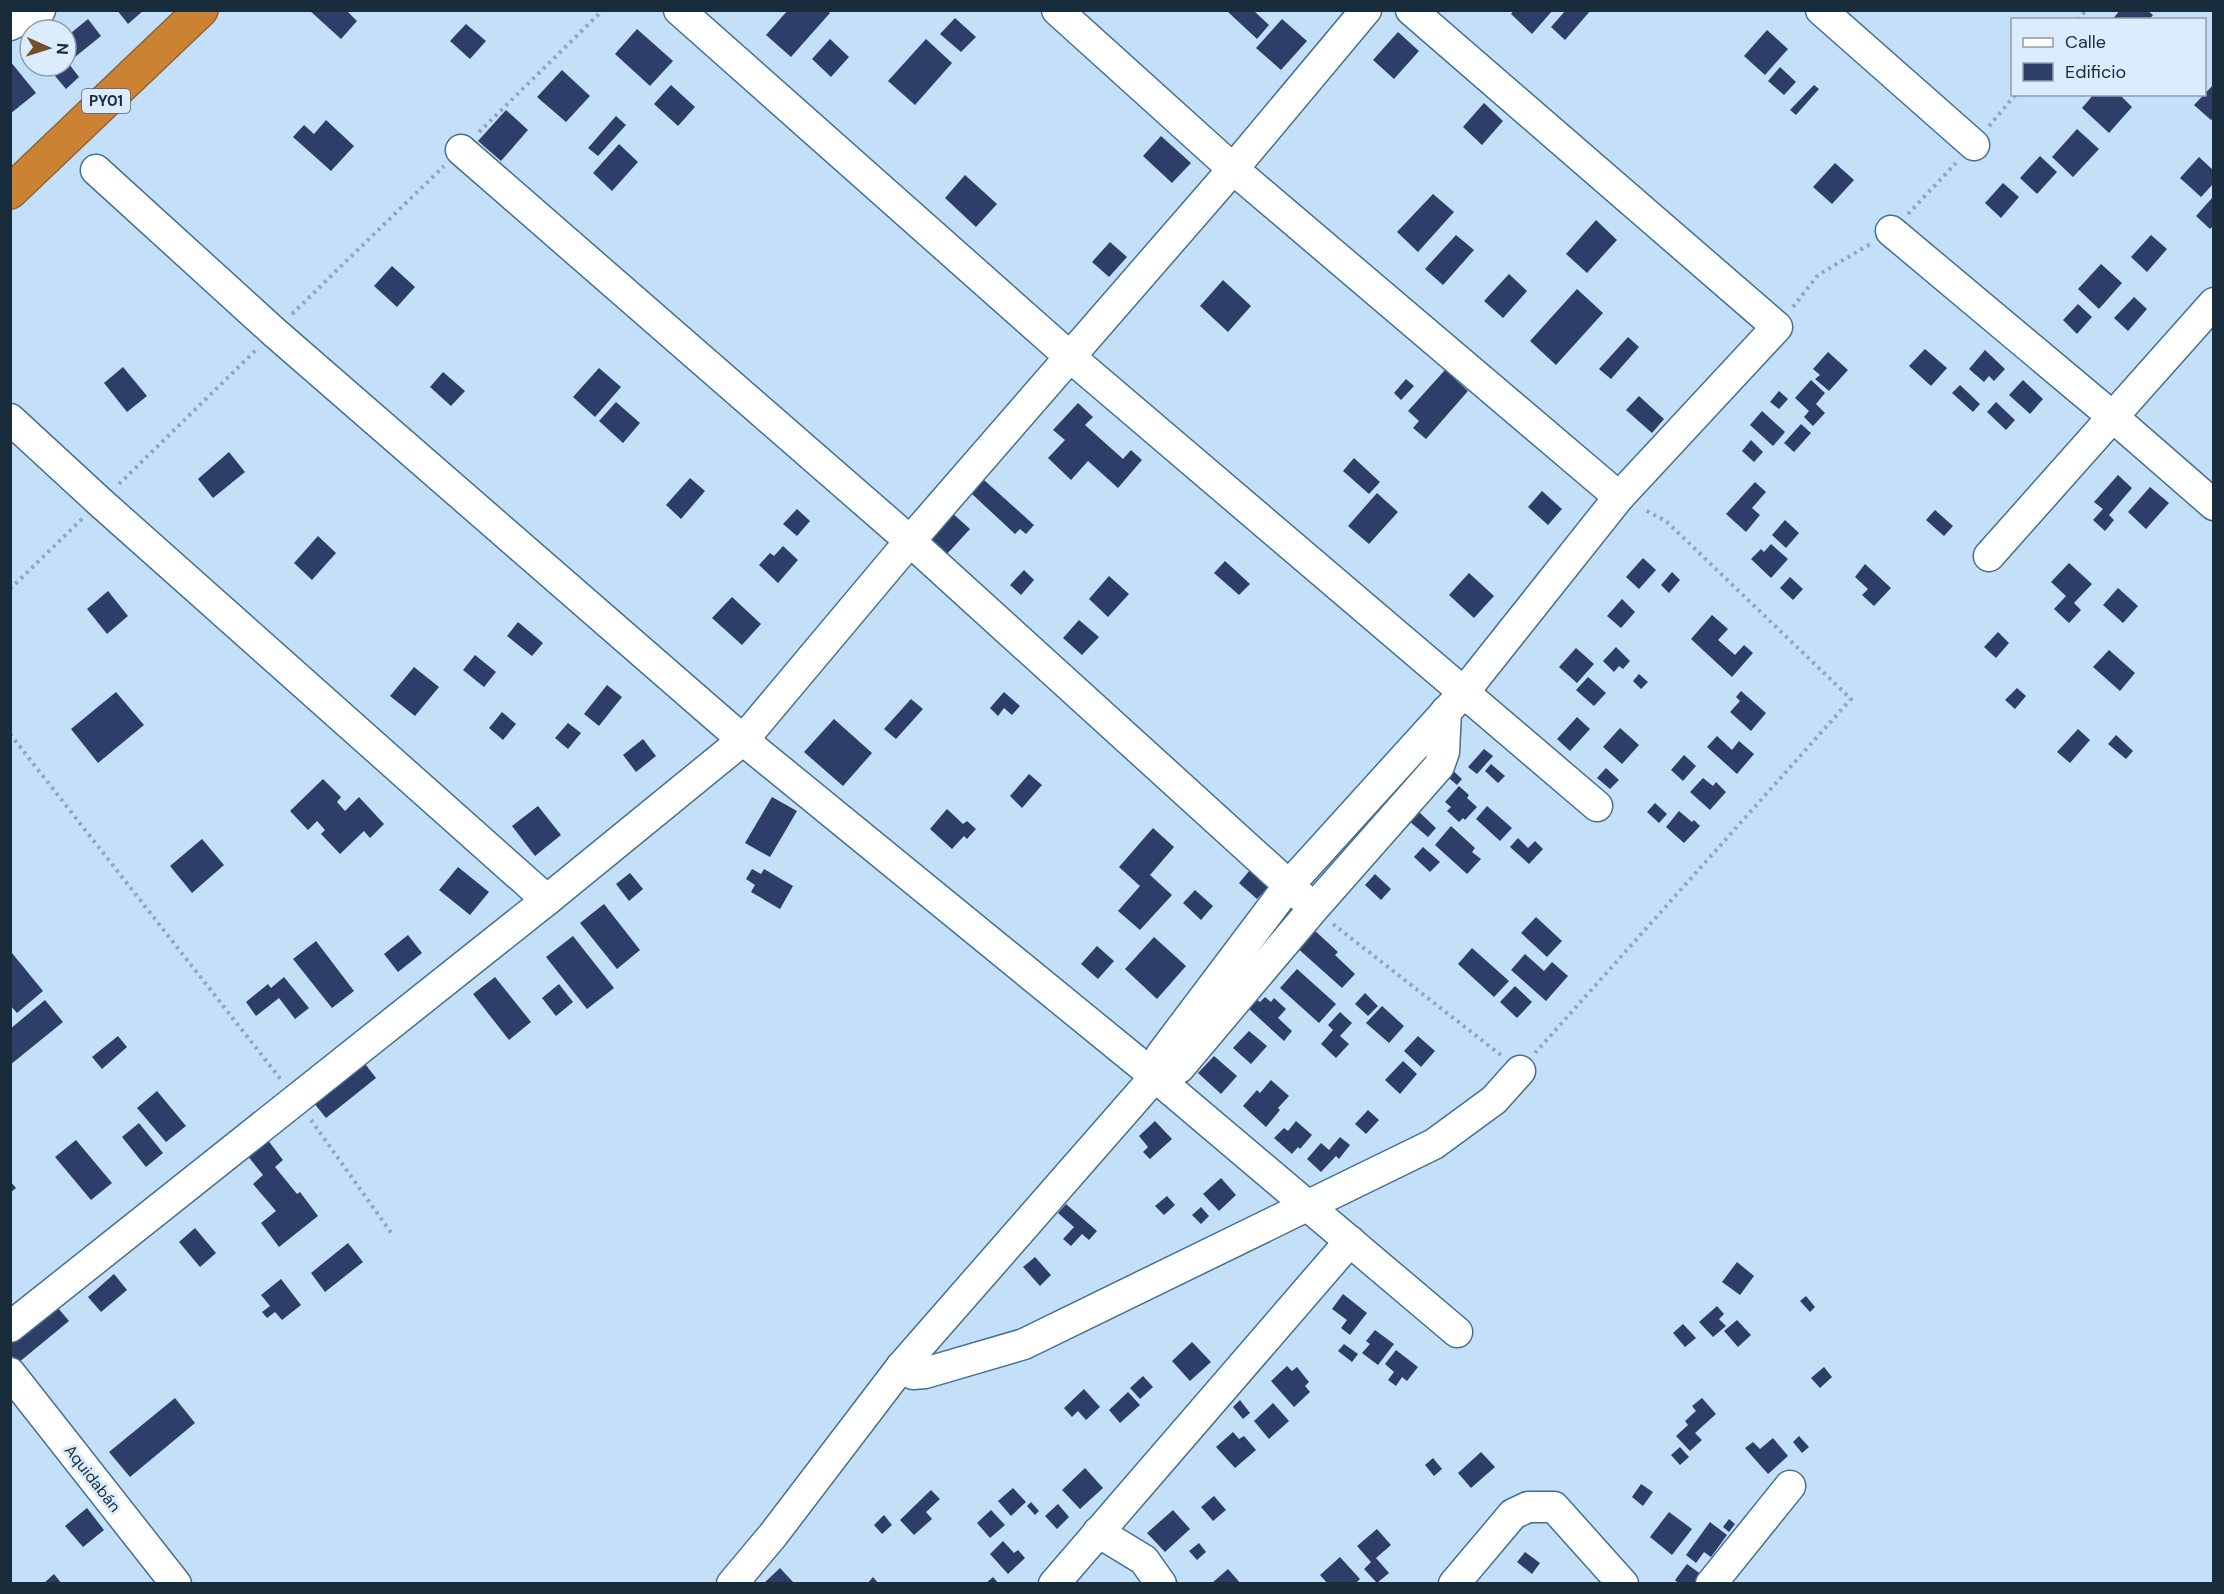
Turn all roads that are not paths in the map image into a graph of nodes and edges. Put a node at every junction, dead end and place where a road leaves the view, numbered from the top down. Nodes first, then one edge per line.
1 (40, 10) edge
2 (201, 10) edge
3 (679, 10) edge
4 (1057, 10) edge
5 (1366, 10) edge
6 (1411, 10) edge
7 (1821, 10) edge
8 (10, 25) edge
9 (1974, 145) dead end
10 (461, 150) road end
11 (1233, 169) junction
12 (96, 170) dead end
13 (10, 192) edge
14 (1892, 231) dead end
15 (2214, 303) edge
16 (1070, 356) junction
17 (2113, 417) junction
18 (10, 419) edge
19 (1619, 497) junction
20 (2214, 505) edge
21 (910, 541) junction
22 (1989, 556) dead end
23 (1455, 702) junction
24 (743, 740) junction
25 (1597, 806) dead end
26 (1289, 885) junction
27 (547, 900) junction
28 (1313, 909) junction
29 (1520, 1071) road end
30 (1157, 1074) junction
31 (1308, 1206) junction
32 (1350, 1241) junction
33 (10, 1327) edge
34 (1457, 1332) dead end
35 (901, 1367) junction
36 (10, 1373) edge
37 (1790, 1486) dead end
38 (1098, 1532) junction
39 (176, 1584) edge
40 (732, 1584) edge
41 (1054, 1584) edge
42 (1161, 1584) edge
43 (1454, 1584) edge
44 (1623, 1584) edge
45 (1711, 1584) edge

1 - 8 street
2 - 13 highway, PY01
3 - 16 street
4 - 11 street
5 - 11 street
6 - 19 street
7 - 9 street
10 - 21 street
11 - 16 street
11 - 19 street
12 - 24 street
14 - 17 street
15 - 17 street
16 - 21 street
16 - 23 street
17 - 20 street
17 - 22 street
18 - 27 street
19 - 23 street
21 - 24 street
21 - 26 street
23 - 25 street
23 - 26 street
23 - 28 street
24 - 27 street
24 - 30 street
26 - 28 street
26 - 30 street
27 - 33 street
28 - 30 street
29 - 31 street
30 - 31 street
30 - 35 street
31 - 32 street
31 - 35 street
32 - 34 street
32 - 38 street
35 - 40 street
36 - 39 street, Aquidabán
37 - 45 street
38 - 41 street
38 - 42 street
43 - 44 street

